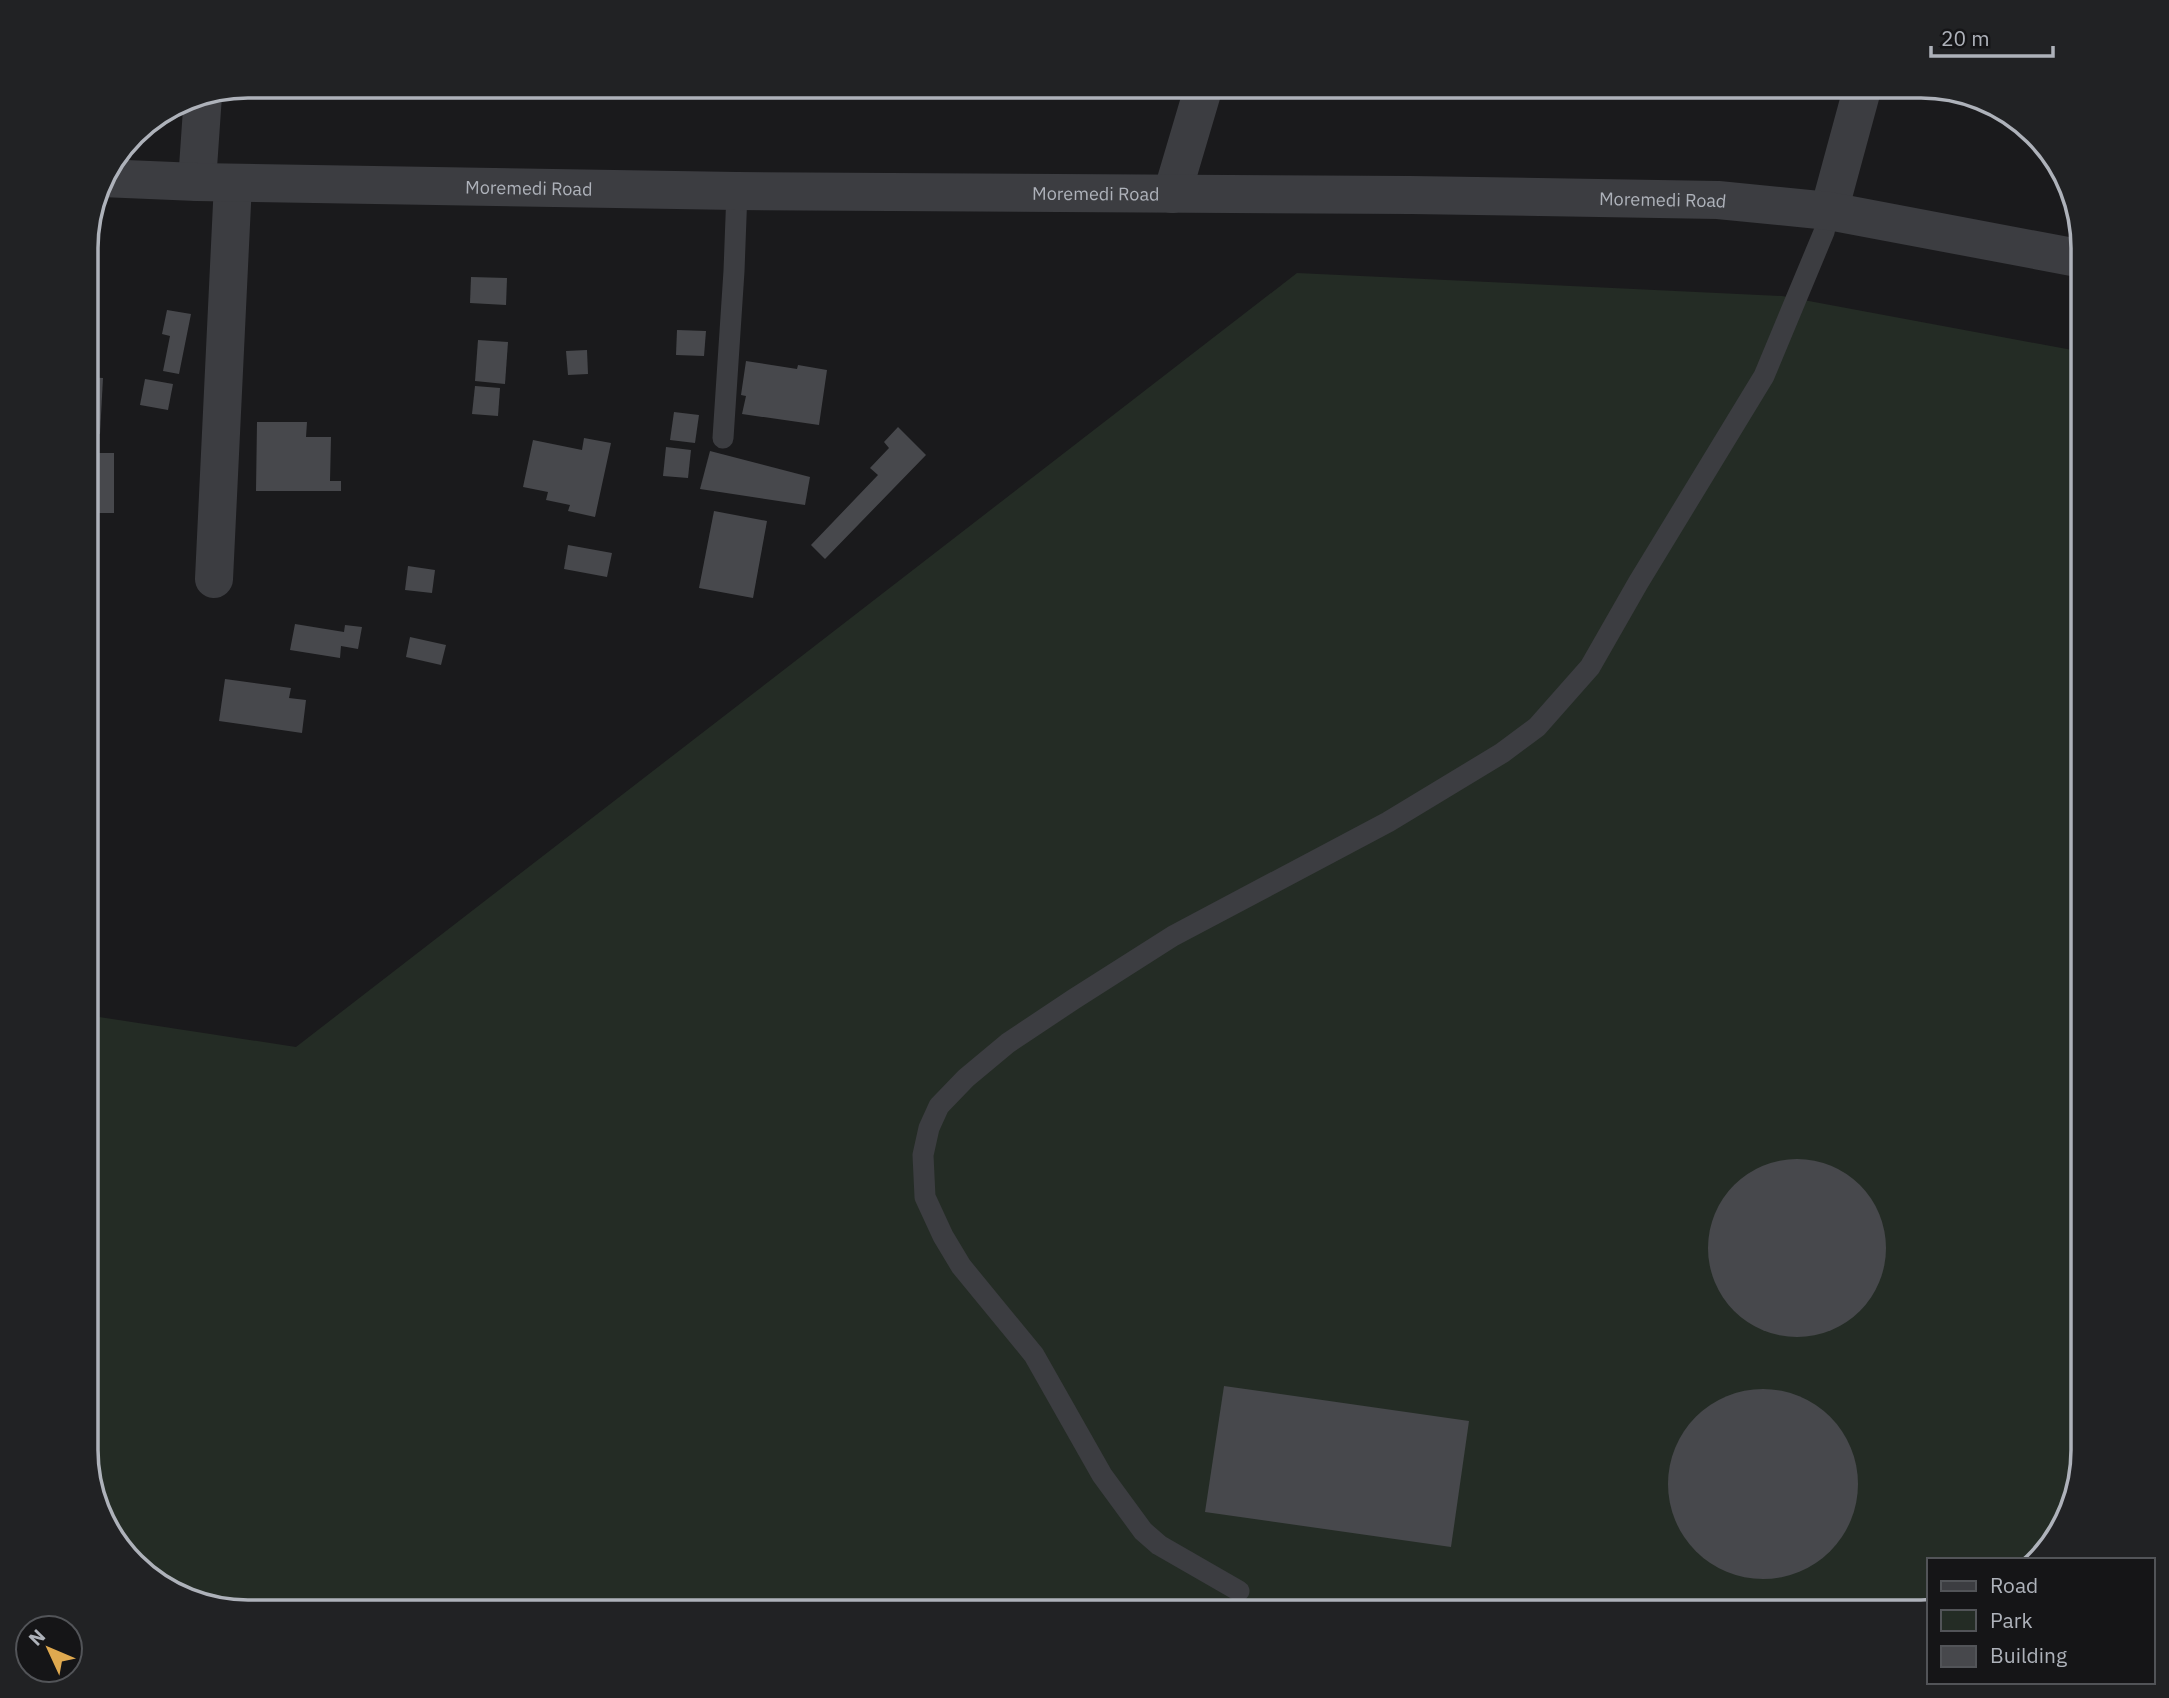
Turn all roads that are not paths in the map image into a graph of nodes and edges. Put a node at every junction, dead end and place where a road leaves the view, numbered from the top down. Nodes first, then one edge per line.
1 (1201, 98) edge
2 (1860, 98) edge
3 (204, 105) edge
4 (115, 179) edge
5 (215, 183) junction
6 (737, 191) junction
7 (1172, 194) junction
8 (1829, 211) junction
9 (2071, 257) edge
10 (723, 438) dead end
11 (214, 579) dead end
12 (1239, 1591) dead end

1 - 7 street
2 - 8 street
3 - 5 street
4 - 5 street, Moremedi Road
5 - 6 street, Moremedi Road
5 - 11 street
6 - 7 street, Moremedi Road
6 - 10 lane
7 - 8 street, Moremedi Road
8 - 9 street, Moremedi Road
8 - 12 lane

